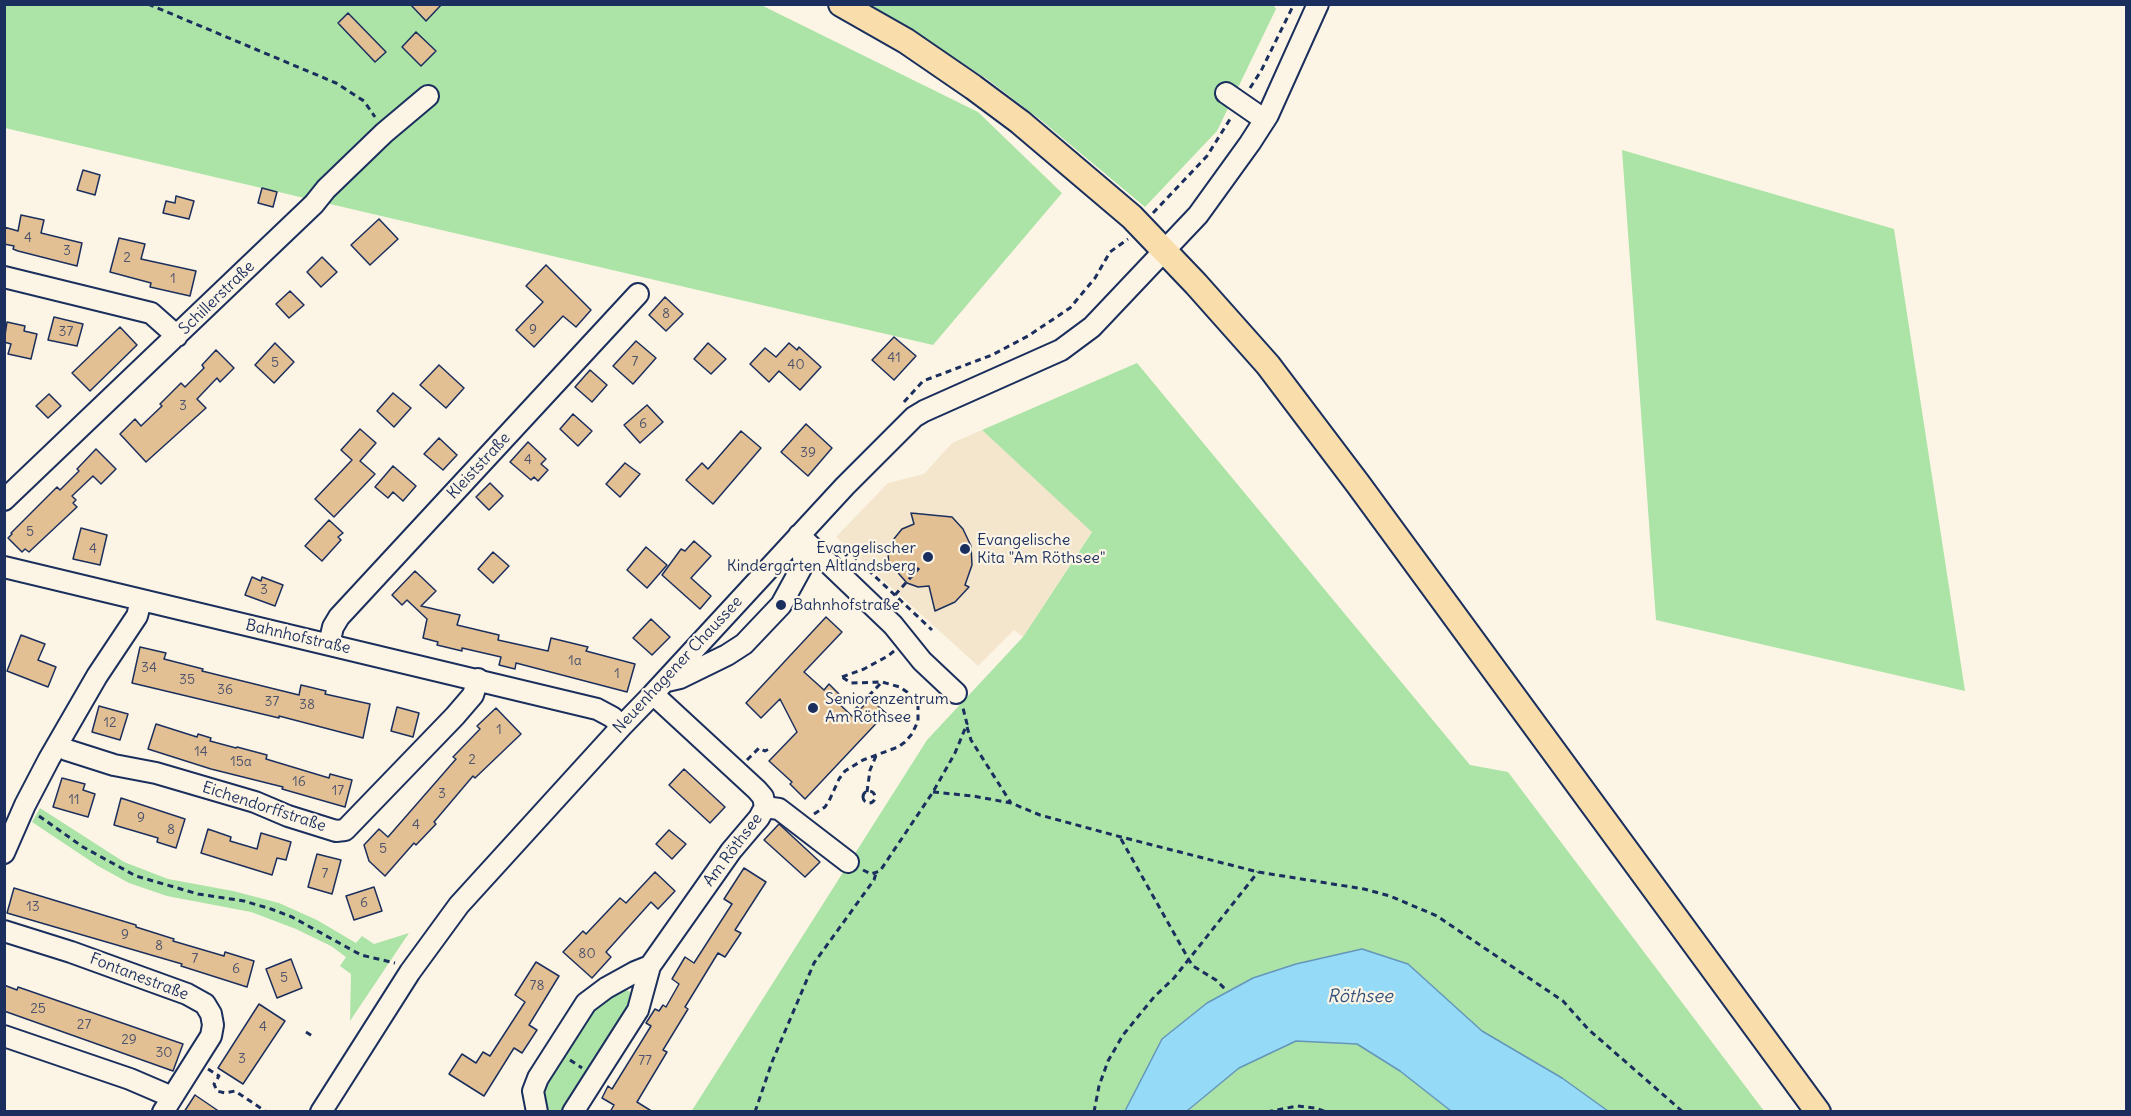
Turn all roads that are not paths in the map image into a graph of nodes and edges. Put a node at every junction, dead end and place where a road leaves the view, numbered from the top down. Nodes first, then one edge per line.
1 (841, 4) edge
2 (1318, 4) edge
3 (1226, 93) dead end
4 (428, 96) dead end
5 (1265, 120) junction
6 (1164, 251) junction
7 (4, 277) edge
8 (638, 294) dead end
9 (177, 336) junction
10 (4, 500) edge
11 (799, 535) junction
12 (4, 567) edge
13 (141, 601) junction
14 (329, 644) junction
15 (478, 679) junction
16 (659, 688) junction
17 (956, 693) road end
18 (622, 726) junction
19 (58, 745) junction
20 (765, 807) junction
21 (4, 854) edge
22 (848, 862) road end
23 (4, 931) edge
24 (650, 966) junction
25 (4, 1036) edge
26 (167, 1104) edge
27 (321, 1112) edge
28 (537, 1112) edge
29 (573, 1112) edge
30 (1818, 1112) edge

1 - 6 main road
2 - 5 street, Neuenhagener Chaussee
3 - 5 street
4 - 9 street, Schillerstraße
5 - 6 street, Neuenhagener Chaussee
6 - 11 street, Neuenhagener Chaussee
6 - 30 main road
7 - 9 street
8 - 14 street, Kleiststraße
9 - 10 street, Schillerstraße
11 - 16 street, Neuenhagener Chaussee
11 - 16 street
11 - 17 street
12 - 13 street, Bahnhofstraße
13 - 14 street, Bahnhofstraße
13 - 19 street
14 - 15 street, Bahnhofstraße
15 - 18 street, Bahnhofstraße
15 - 19 street, Eichendorffstraße
16 - 18 street, Neuenhagener Chaussee
16 - 20 street, Am Röthsee
18 - 27 street, Neuenhagener Chaussee
19 - 21 street
20 - 22 street
20 - 24 street, Am Röthsee
23 - 26 street, Fontanestraße
24 - 28 street
24 - 29 street, Am Röthsee
25 - 26 street, Fontanestraße

